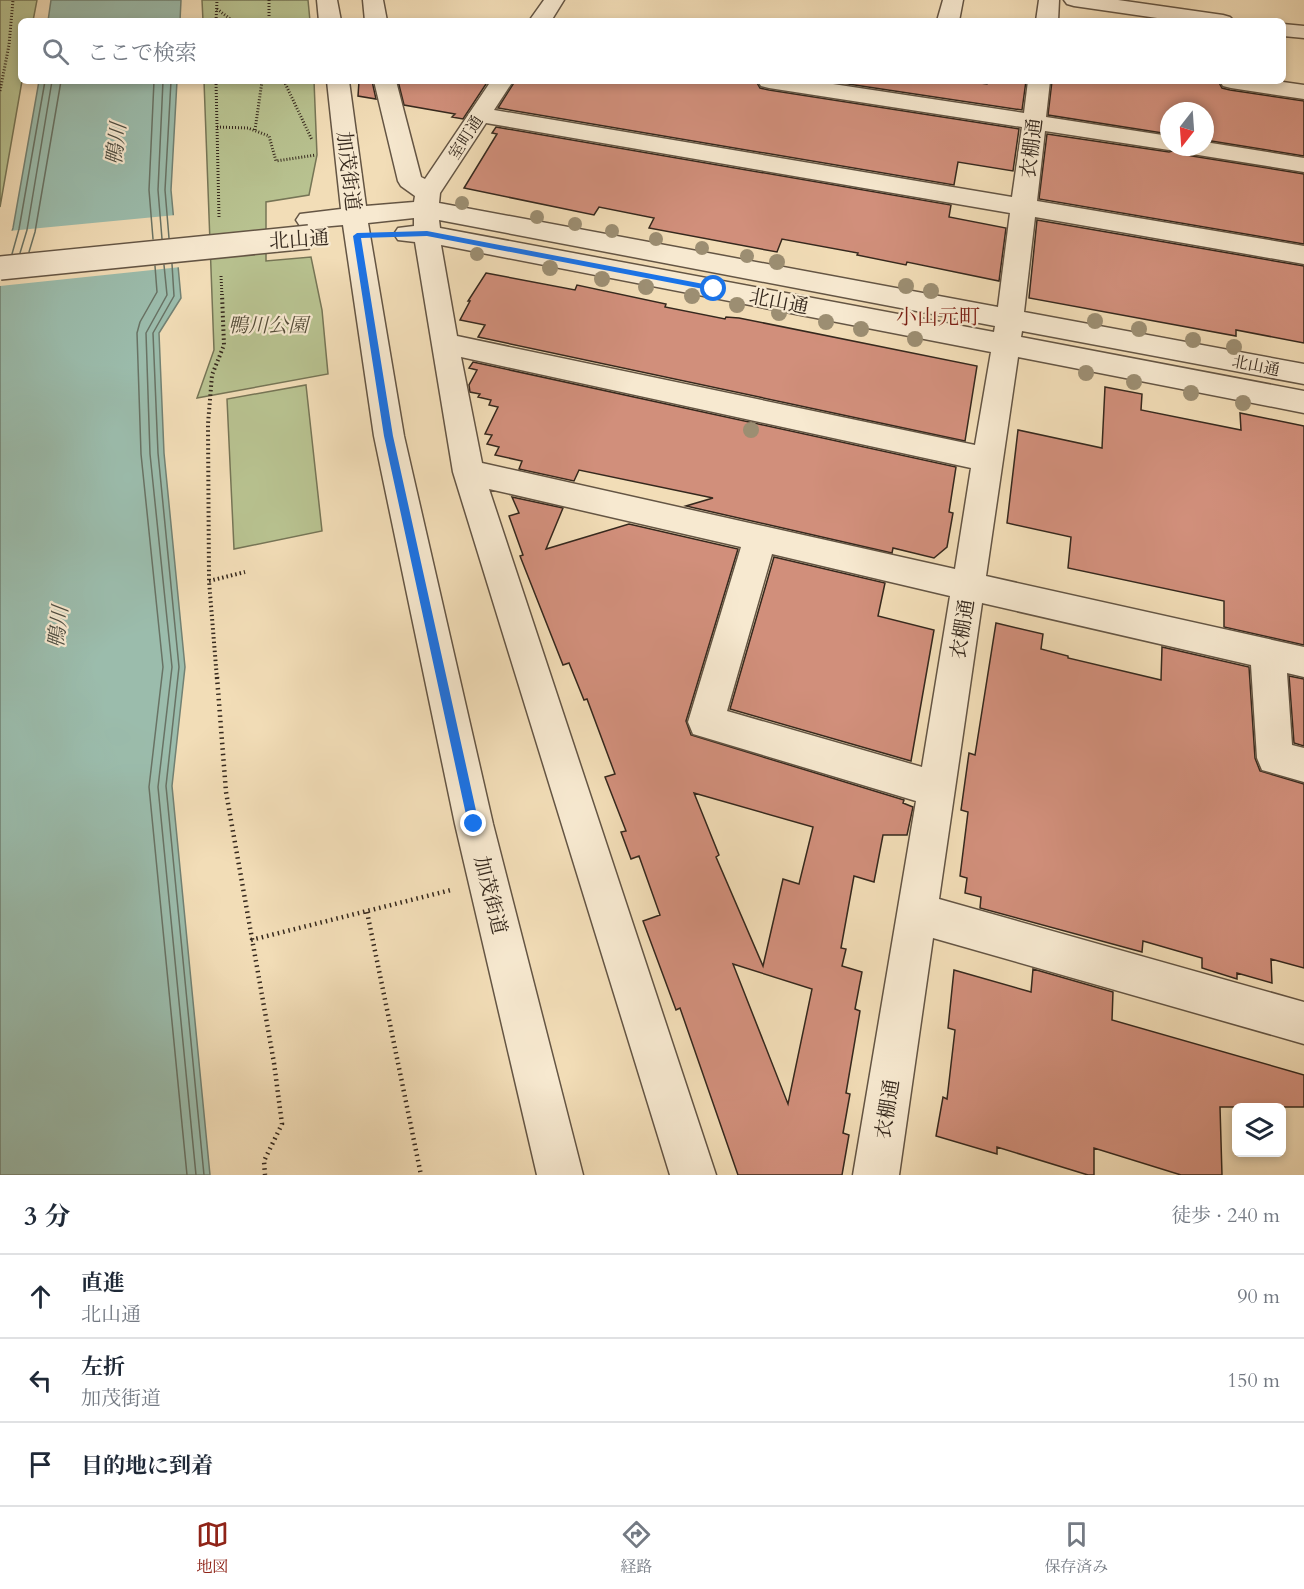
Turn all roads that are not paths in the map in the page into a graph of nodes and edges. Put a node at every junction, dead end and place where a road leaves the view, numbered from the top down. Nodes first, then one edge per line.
1 (327, 0) edge
2 (373, 0) edge
3 (554, 0) edge
4 (953, 0) edge
5 (1049, 0) edge
6 (1074, 0) edge
7 (1145, 16) edge
8 (330, 18) edge
9 (376, 18) edge
10 (542, 18) edge
11 (949, 18) edge
12 (1047, 18) edge
13 (1176, 18) edge
14 (1286, 30) edge
15 (1304, 32) edge
16 (338, 84) edge
17 (386, 84) edge
18 (500, 84) edge
19 (809, 84) edge
20 (931, 84) edge
21 (1039, 84) edge
22 (1251, 84) edge
23 (849, 87) edge
24 (1304, 92) edge
25 (926, 105) junction
26 (480, 115) junction
27 (1034, 122) junction
28 (1160, 142) edge
29 (1214, 151) edge
30 (1304, 165) edge
31 (1024, 207) junction
32 (427, 212) junction
33 (356, 226) junction
34 (309, 229) junction
35 (0, 250) edge
36 (1304, 255) edge
37 (0, 268) edge
38 (1008, 332) junction
39 (445, 343) junction
40 (1304, 374) edge
41 (1304, 402) edge
42 (988, 460) junction
43 (468, 472) junction
44 (760, 538) junction
45 (969, 586) junction
46 (1268, 654) junction
47 (1304, 662) edge
48 (1304, 765) edge
49 (937, 789) junction
50 (917, 913) junction
51 (1304, 1023) edge
52 (560, 1175) edge
53 (693, 1175) edge
54 (876, 1175) edge

1 - 8 street
2 - 9 street
3 - 10 street
4 - 11 street
5 - 12 street
6 - 7 street
7 - 13 street
14 - 15 street
16 - 33 street, 加茂街道
17 - 32 street
18 - 26 street, 室町通
19 - 23 street
20 - 25 street
21 - 27 street, 衣棚通
22 - 24 street
23 - 25 street
25 - 27 street
26 - 31 street
26 - 32 street, 室町通
27 - 28 street
27 - 31 street, 衣棚通
29 - 30 street
31 - 36 street
31 - 38 street, 衣棚通
32 - 33 street, 北山通
32 - 38 street, 北山通
32 - 39 street
33 - 34 street, 北山通
33 - 52 street, 加茂街道
34 - 35 street, 北山通
34 - 37 street, 北山通, bridge
38 - 40 street, 北山通
38 - 41 street, 北山通
38 - 42 street, 衣棚通
39 - 42 street
39 - 43 street
42 - 45 street, 衣棚通
43 - 44 street
43 - 53 street
44 - 45 street
44 - 49 street
45 - 46 street
45 - 49 street, 衣棚通
46 - 47 street
46 - 48 street
49 - 50 street, 衣棚通
50 - 51 street
50 - 54 street, 衣棚通

